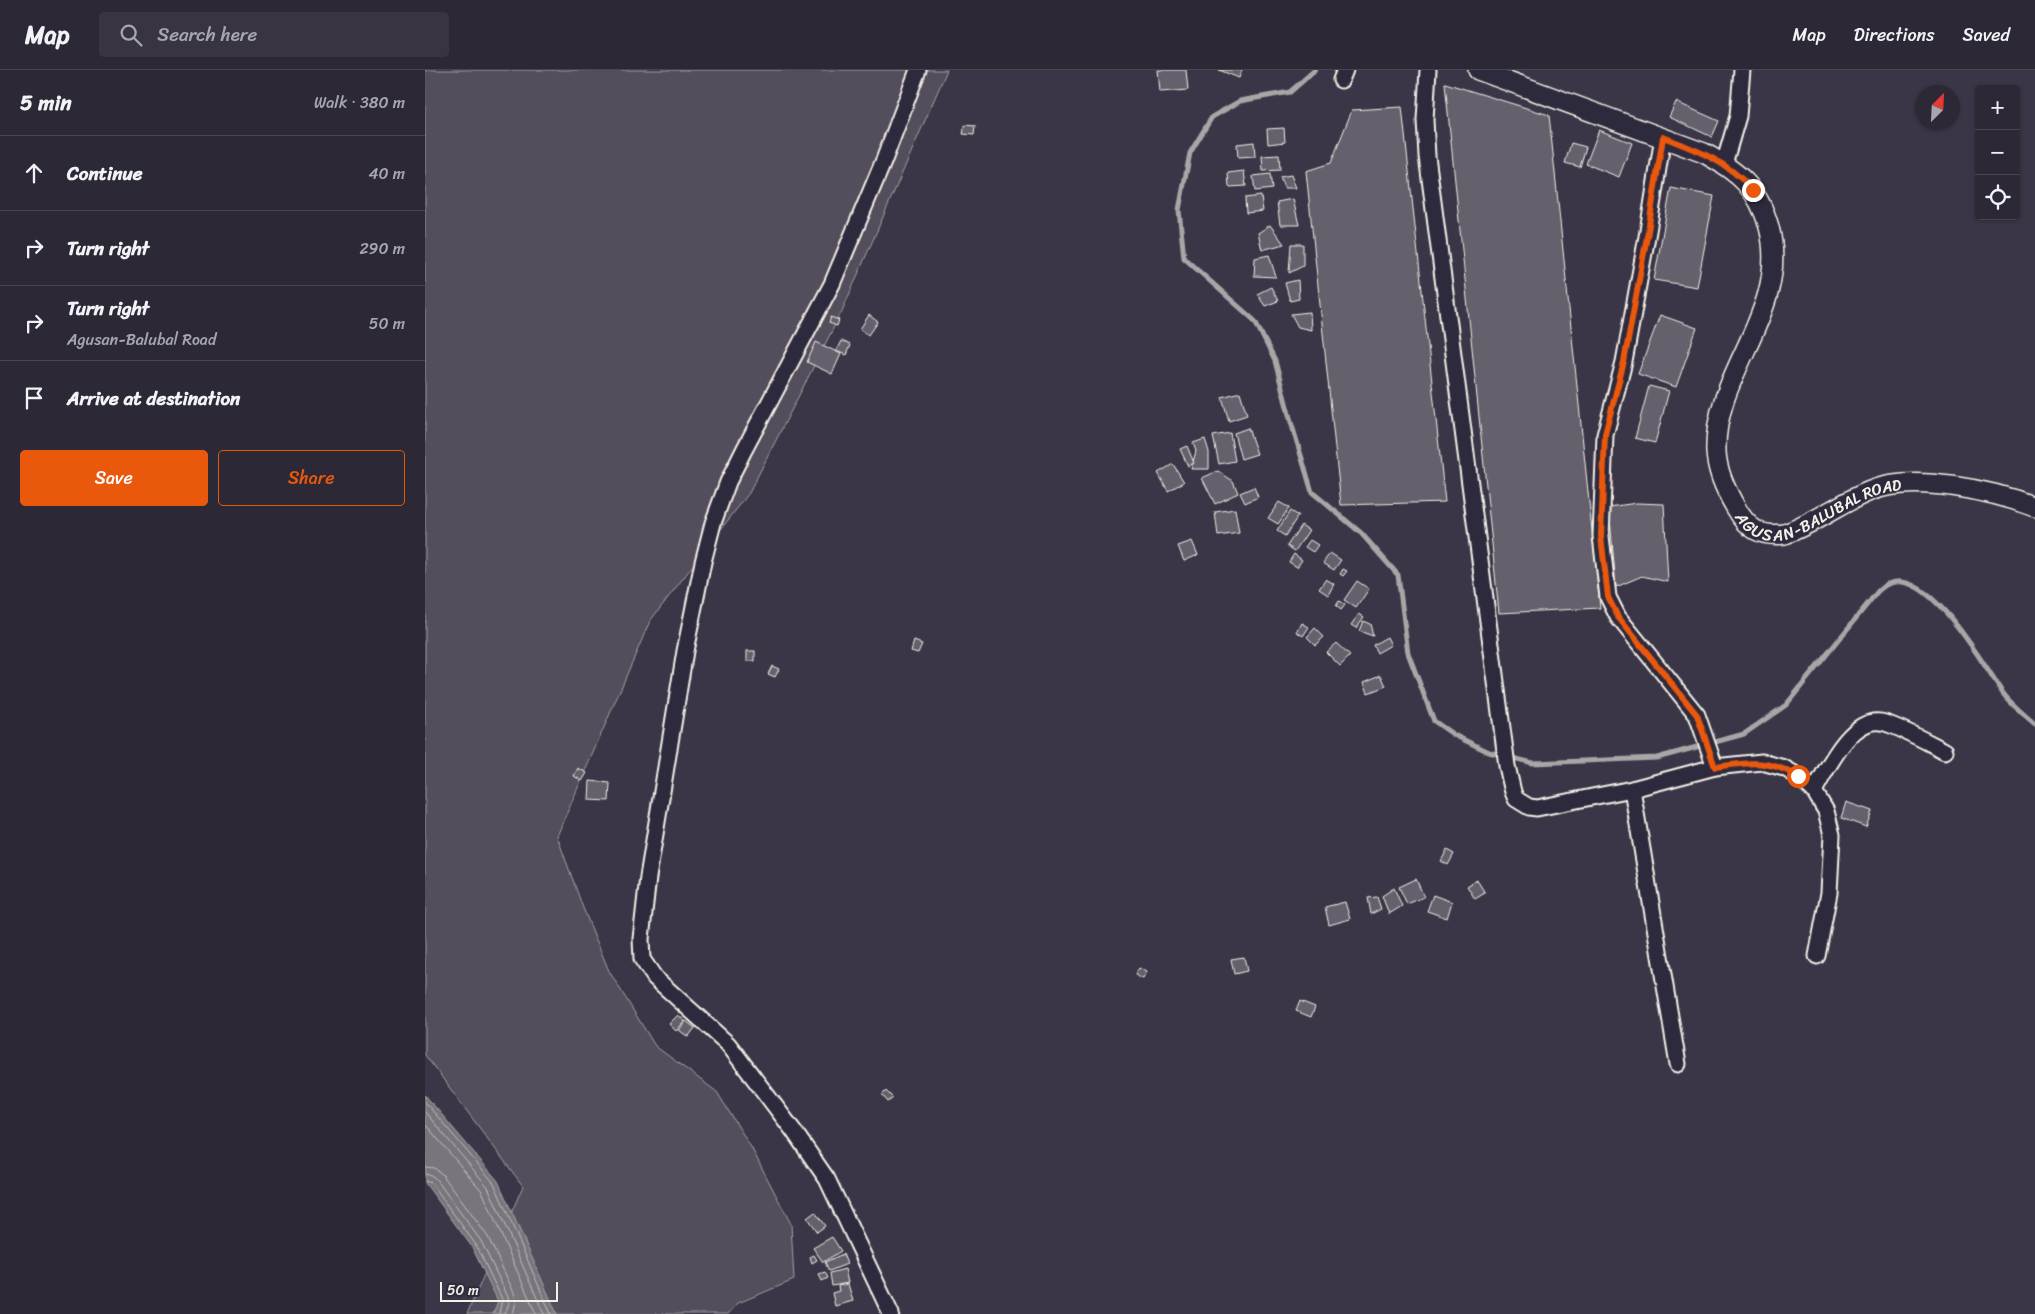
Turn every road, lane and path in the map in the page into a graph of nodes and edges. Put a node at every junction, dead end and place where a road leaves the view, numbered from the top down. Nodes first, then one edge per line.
1 (918, 70) edge
2 (1428, 70) edge
3 (1478, 70) edge
4 (1742, 70) edge
5 (1663, 137) junction
6 (1724, 164) junction
7 (2035, 507) edge
8 (1945, 750) dead end
9 (1715, 767) junction
10 (1632, 789) junction
11 (1814, 791) junction
12 (1817, 956) dead end
13 (1678, 1064) dead end
14 (891, 1314) edge

1 - 14 street
2 - 10 street
3 - 5 main road, AGUSAN-BALUBAL ROAD
4 - 6 street
5 - 6 main road, AGUSAN-BALUBAL ROAD
5 - 9 street
6 - 7 main road, AGUSAN-BALUBAL ROAD
8 - 11 street
9 - 10 street
9 - 11 street
10 - 13 street
11 - 12 street

